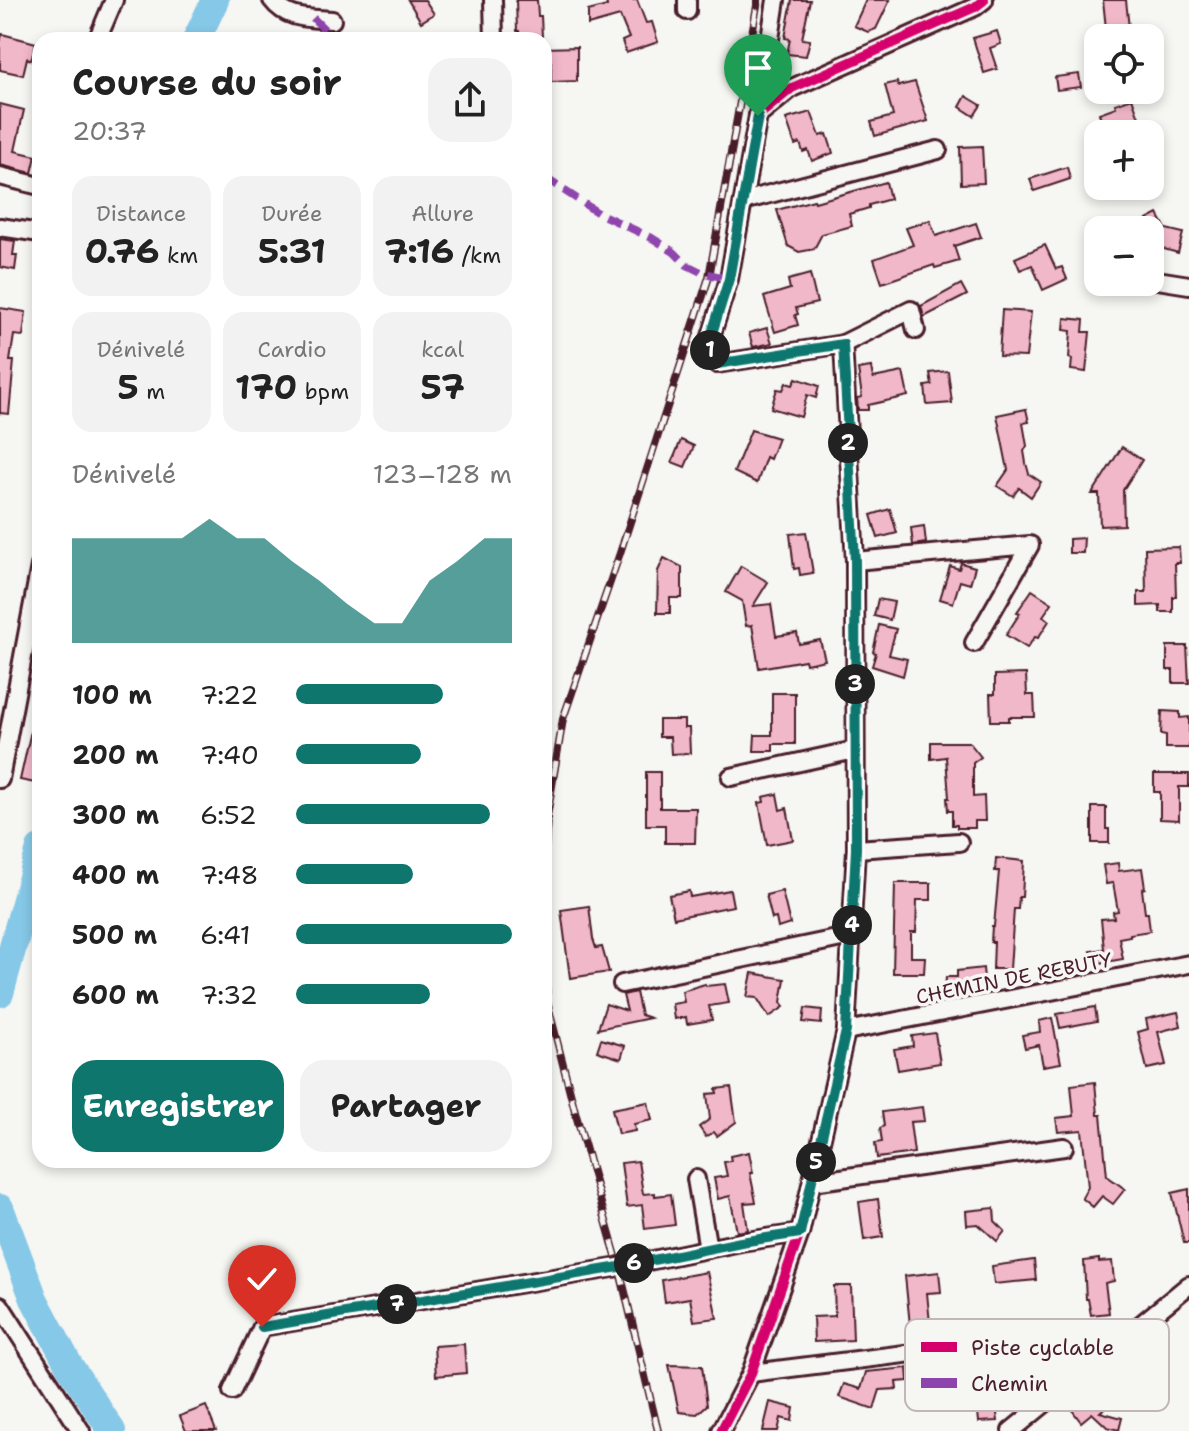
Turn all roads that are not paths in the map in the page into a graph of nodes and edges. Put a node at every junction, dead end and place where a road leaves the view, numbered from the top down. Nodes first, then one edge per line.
1 (114, 0) edge
2 (272, 0) edge
3 (493, 0) edge
4 (776, 0) edge
5 (984, 0) edge
6 (332, 20) dead end
7 (100, 32) edge
8 (494, 32) edge
9 (758, 116) junction
10 (938, 150) dead end
11 (0, 176) edge
12 (32, 184) edge
13 (743, 201) junction
14 (0, 227) edge
15 (32, 232) edge
16 (1164, 281) edge
17 (1189, 285) edge
18 (916, 330) dead end
19 (843, 344) junction
20 (855, 561) junction
21 (32, 609) edge
22 (974, 643) dead end
23 (855, 750) junction
24 (731, 777) dead end
25 (0, 779) edge
26 (959, 842) dead end
27 (856, 849) junction
28 (851, 936) junction
29 (1189, 964) edge
30 (622, 984) dead end
31 (846, 1031) junction
32 (1064, 1147) dead end
33 (696, 1179) dead end
34 (812, 1182) junction
35 (800, 1233) junction
36 (708, 1249) junction
37 (1189, 1285) edge
38 (0, 1305) edge
39 (1148, 1319) edge
40 (905, 1354) edge
41 (751, 1373) junction
42 (232, 1391) dead end
43 (1035, 1411) edge
44 (81, 1431) edge
45 (721, 1431) edge
46 (1011, 1431) edge

1 - 7 street
2 - 6 street
3 - 8 street
4 - 9 street
5 - 9 street
9 - 13 street
10 - 13 street
11 - 12 street
13 - 19 street
14 - 15 street
16 - 17 street
18 - 19 street
19 - 20 street
20 - 22 street
20 - 23 street
21 - 25 street
23 - 24 street
23 - 27 street
26 - 27 street
27 - 28 street
28 - 30 street
28 - 31 street
29 - 31 street, CHEMIN DE REBUTY
31 - 34 street
32 - 34 street
33 - 36 street
34 - 35 street
35 - 36 street
35 - 41 street
36 - 42 street
37 - 39 street
38 - 44 street
40 - 41 street
41 - 45 street
43 - 46 street

